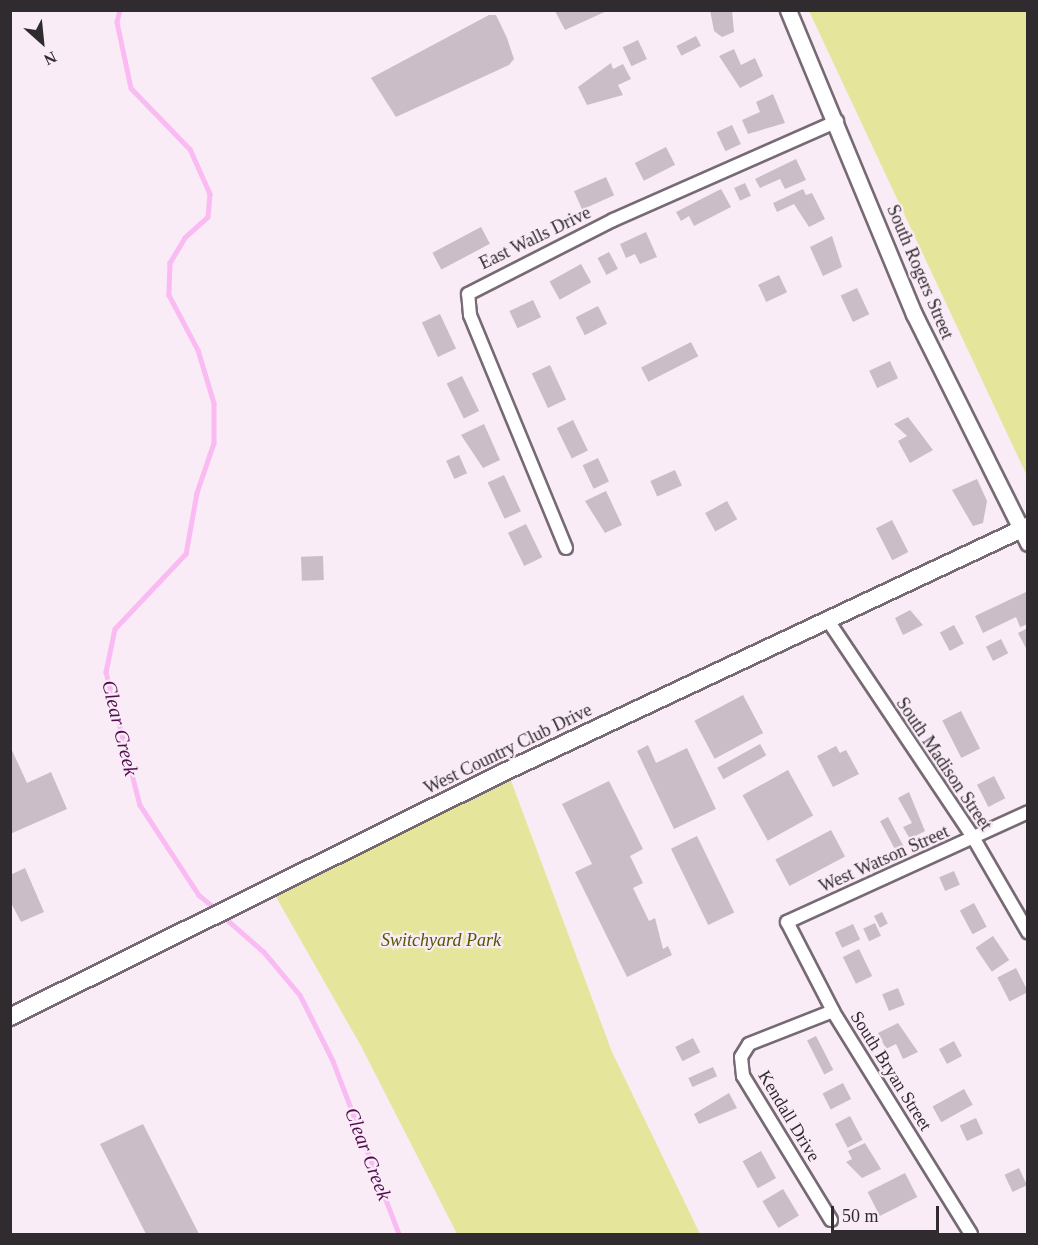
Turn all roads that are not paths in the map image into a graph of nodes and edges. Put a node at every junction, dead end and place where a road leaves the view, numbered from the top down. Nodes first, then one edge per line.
1 (788, 10) edge
2 (837, 121) junction
3 (1024, 534) edge
4 (566, 548) dead end
5 (827, 619) junction
6 (1028, 812) edge
7 (974, 839) junction
8 (787, 922) joint
9 (1028, 932) edge
10 (832, 1011) junction
11 (10, 1017) edge
12 (831, 1220) dead end
13 (971, 1234) edge

1 - 2 street, South Rogers Street
2 - 3 street, South Rogers Street
2 - 4 street, East Walls Drive
3 - 5 main road, West Country Club Drive
5 - 7 street, South Madison Street
5 - 11 main road, West Country Club Drive
6 - 7 street, West Watson Street
7 - 8 street, West Watson Street
7 - 9 street, South Madison Street
8 - 10 street, South Bryan Street
10 - 12 street, Kendall Drive
10 - 13 street, South Bryan Street

